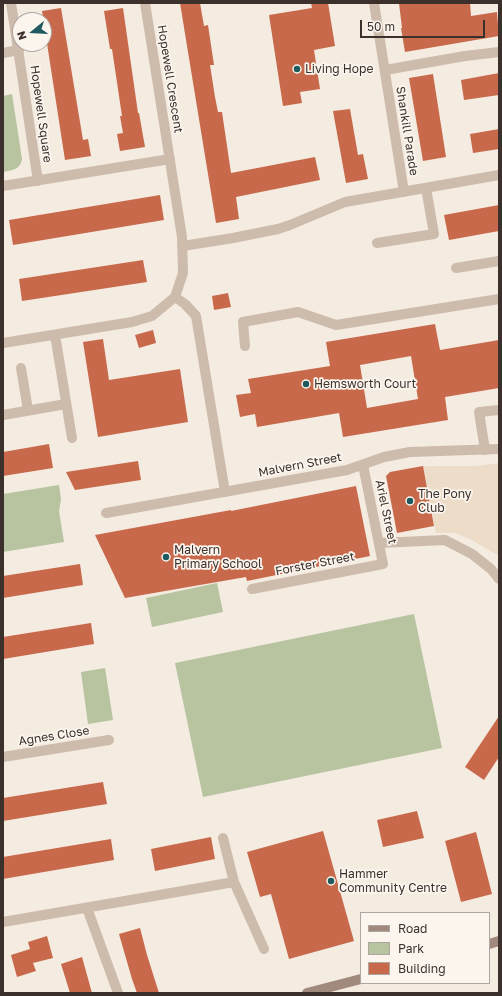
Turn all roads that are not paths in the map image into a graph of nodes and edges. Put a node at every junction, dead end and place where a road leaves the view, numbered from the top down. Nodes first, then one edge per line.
1 (145, 3) edge
2 (374, 3) edge
3 (19, 52) edge
4 (499, 52) edge
5 (385, 70) junction
6 (170, 159) junction
7 (499, 175) edge
8 (38, 181) junction
9 (3, 186) edge
10 (426, 188) junction
11 (404, 192) junction
12 (377, 243) dead end
13 (183, 246) junction
14 (499, 261) edge
15 (456, 268) dead end
16 (175, 297) junction
17 (499, 299) edge
18 (56, 335) junction
19 (3, 343) edge
20 (245, 346) dead end
21 (22, 368) dead end
22 (66, 404) junction
23 (28, 410) junction
24 (499, 410) edge
25 (3, 415) edge
26 (72, 438) dead end
27 (499, 449) edge
28 (485, 450) junction
29 (363, 465) junction
30 (225, 492) junction
31 (106, 513) dead end
32 (379, 543) junction
33 (383, 564) joint
34 (499, 579) edge
35 (252, 589) dead end
36 (109, 740) dead end
37 (3, 757) edge
38 (223, 838) dead end
39 (234, 882) junction
40 (87, 908) junction
41 (3, 922) edge
42 (264, 949) dead end
43 (360, 978) edge
44 (118, 993) edge
45 (307, 993) edge

1 - 6 street, Hopewell Crescent
2 - 5 street, Shankill Parade
3 - 8 street, Hopewell Square
4 - 5 street
5 - 11 street, Shankill Parade
6 - 8 street
6 - 13 street, Hopewell Crescent
7 - 10 street, Shankill Parade
8 - 9 street
10 - 11 street, Shankill Parade
10 - 12 street
11 - 13 street
13 - 16 street, Hopewell Crescent
14 - 15 street
16 - 18 street
16 - 30 street
17 - 20 street
18 - 19 street
18 - 22 street
21 - 23 street
22 - 23 street
22 - 26 street
23 - 25 street
24 - 28 street
27 - 28 street, Malvern Street
28 - 29 street, Malvern Street
29 - 30 street, Malvern Street
29 - 32 street, Ariel Street
30 - 31 street, Malvern Street
32 - 33 street, Ariel Street
32 - 34 street
33 - 35 street, Forster Street
36 - 37 street, Agnes Close
38 - 39 street
39 - 40 street
39 - 42 street
40 - 41 street
40 - 44 street
43 - 45 main road

